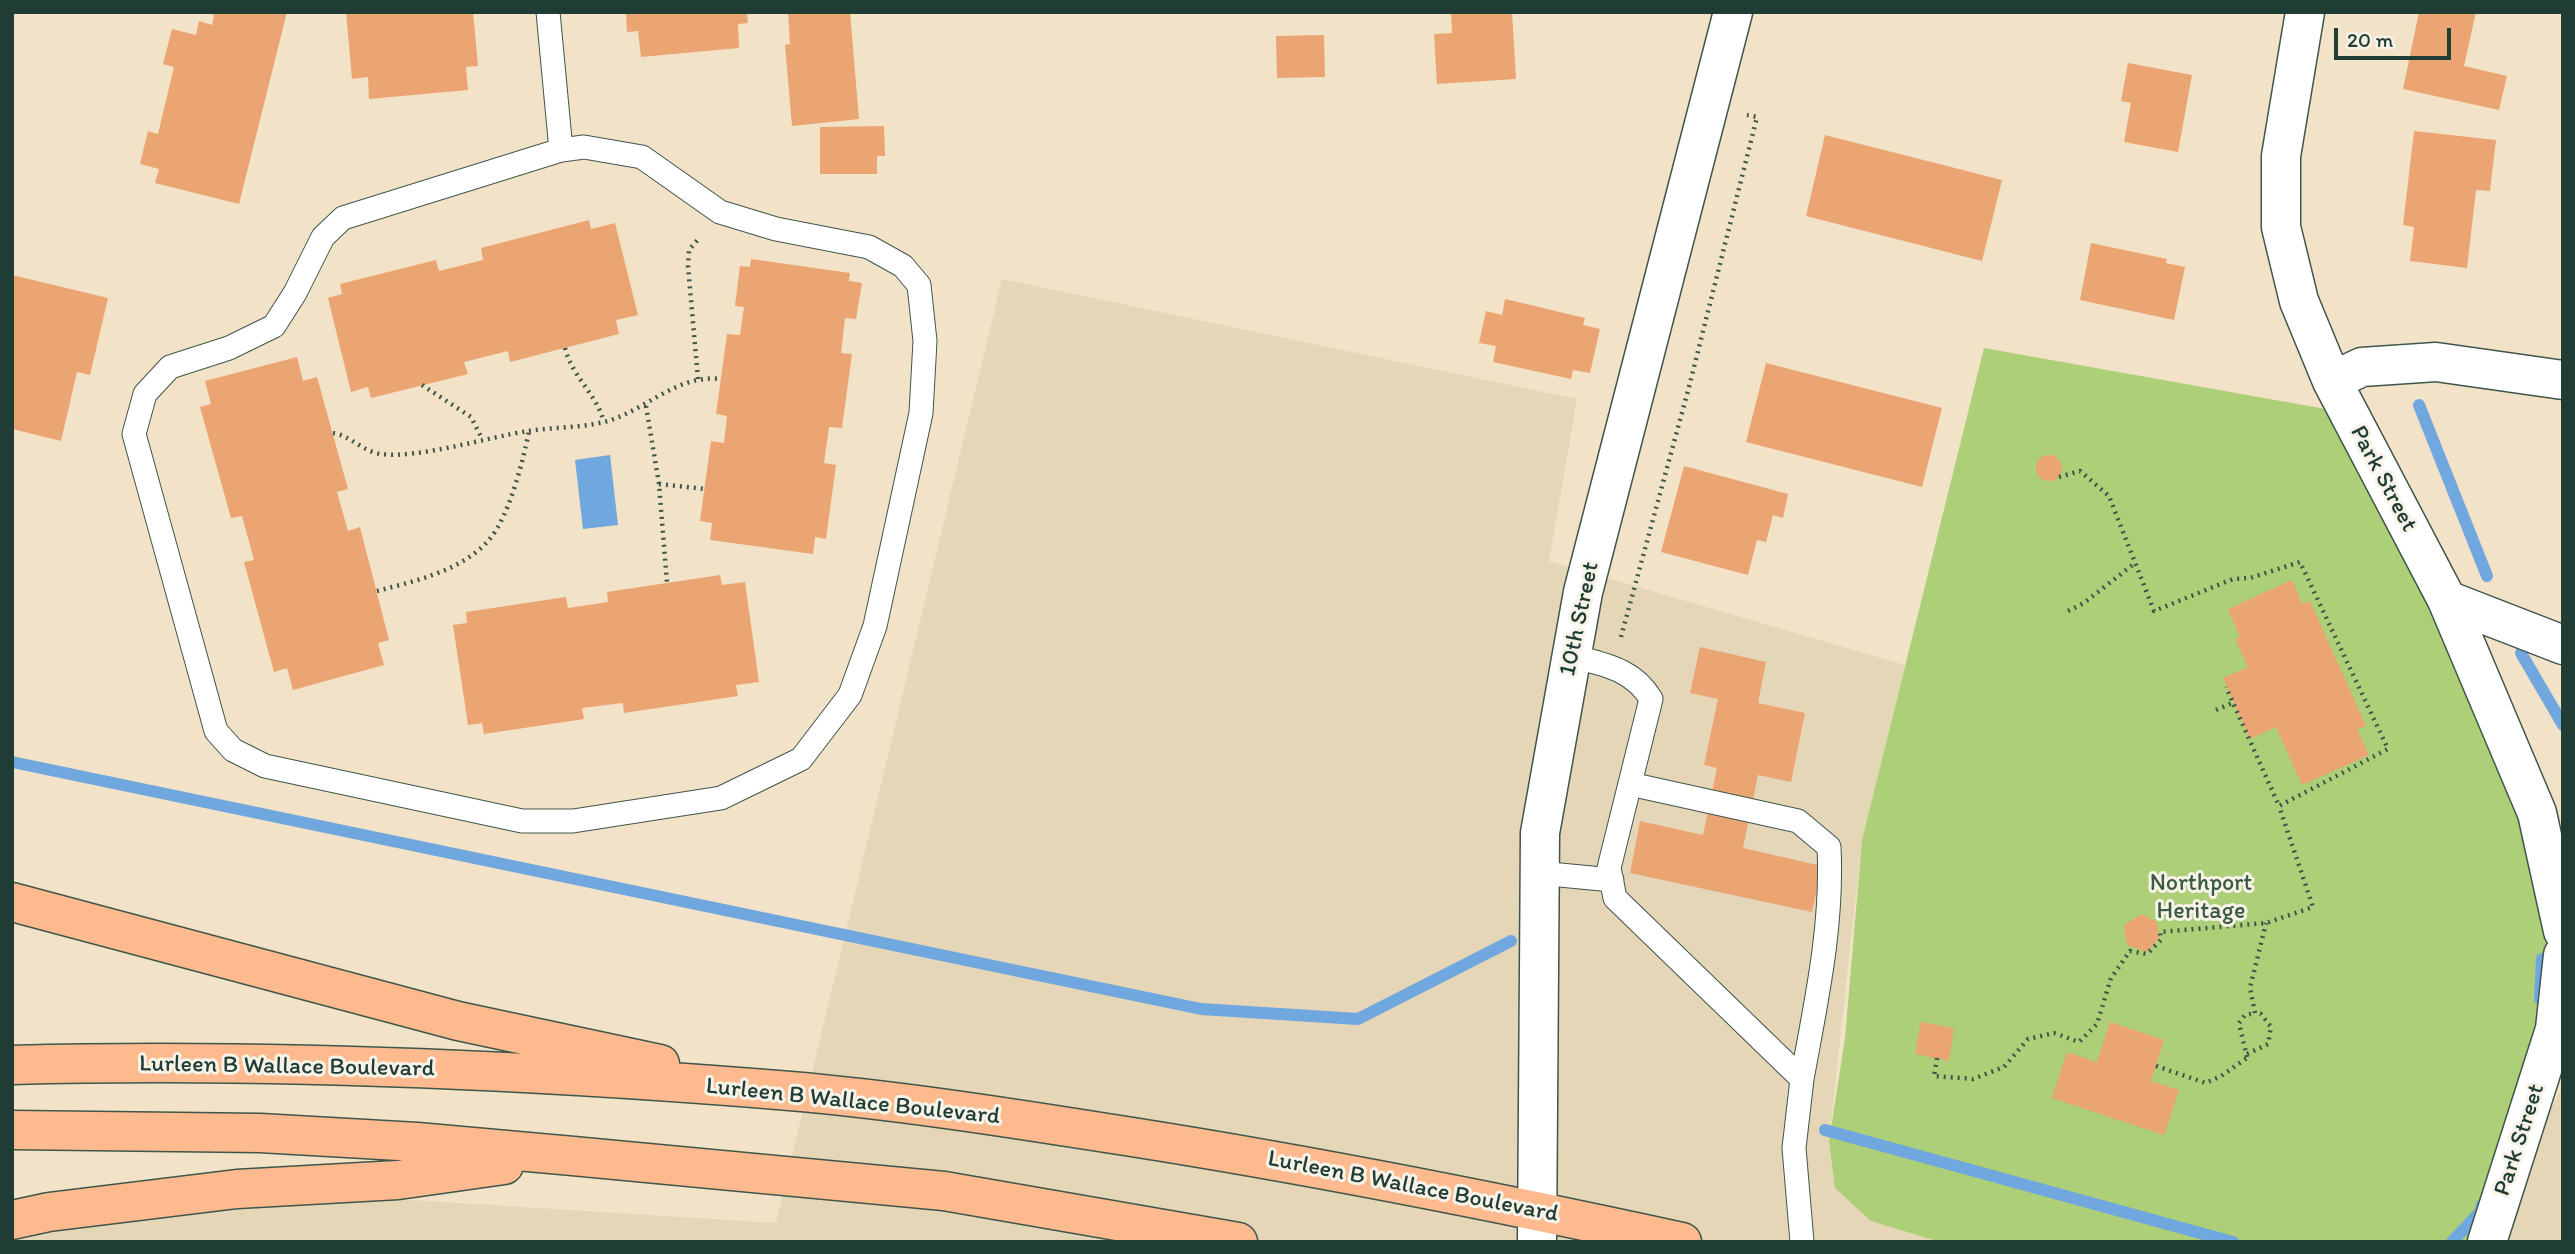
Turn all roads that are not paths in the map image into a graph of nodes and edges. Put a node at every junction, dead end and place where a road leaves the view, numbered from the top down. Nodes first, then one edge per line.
1 (548, 12) edge
2 (1733, 12) edge
3 (2305, 12) edge
4 (561, 150) junction
5 (2563, 380) edge
6 (2332, 381) junction
7 (2447, 600) junction
8 (2563, 645) edge
9 (1572, 656) junction
10 (1630, 783) junction
11 (1539, 873) junction
12 (1612, 880) junction
13 (12, 902) edge
14 (2563, 931) edge
15 (2563, 955) edge
16 (2559, 1031) edge
17 (12, 1065) edge
18 (1802, 1079) junction
19 (792, 1091) junction
20 (12, 1130) edge
21 (573, 1156) junction
22 (12, 1220) edge
23 (1536, 1226) edge
24 (1238, 1242) edge
25 (1682, 1242) edge
26 (1802, 1242) edge
27 (2487, 1242) edge

1 - 4 lane
2 - 9 street, 10th Street
3 - 6 street, Park Street
4 - 4 lane
5 - 6 street
6 - 7 street, Park Street
7 - 8 street
7 - 14 street, Park Street
9 - 10 lane
9 - 11 street, 10th Street
10 - 12 lane
10 - 18 lane
11 - 12 lane
11 - 23 street, 10th Street
12 - 18 lane
13 - 19 highway
15 - 16 street, Park Street
16 - 27 street, Park Street
17 - 19 highway, Lurleen B Wallace Boulevard
18 - 26 lane
19 - 23 highway, Lurleen B Wallace Boulevard
20 - 21 highway
21 - 22 highway
21 - 24 highway
23 - 25 highway, Lurleen B Wallace Boulevard

